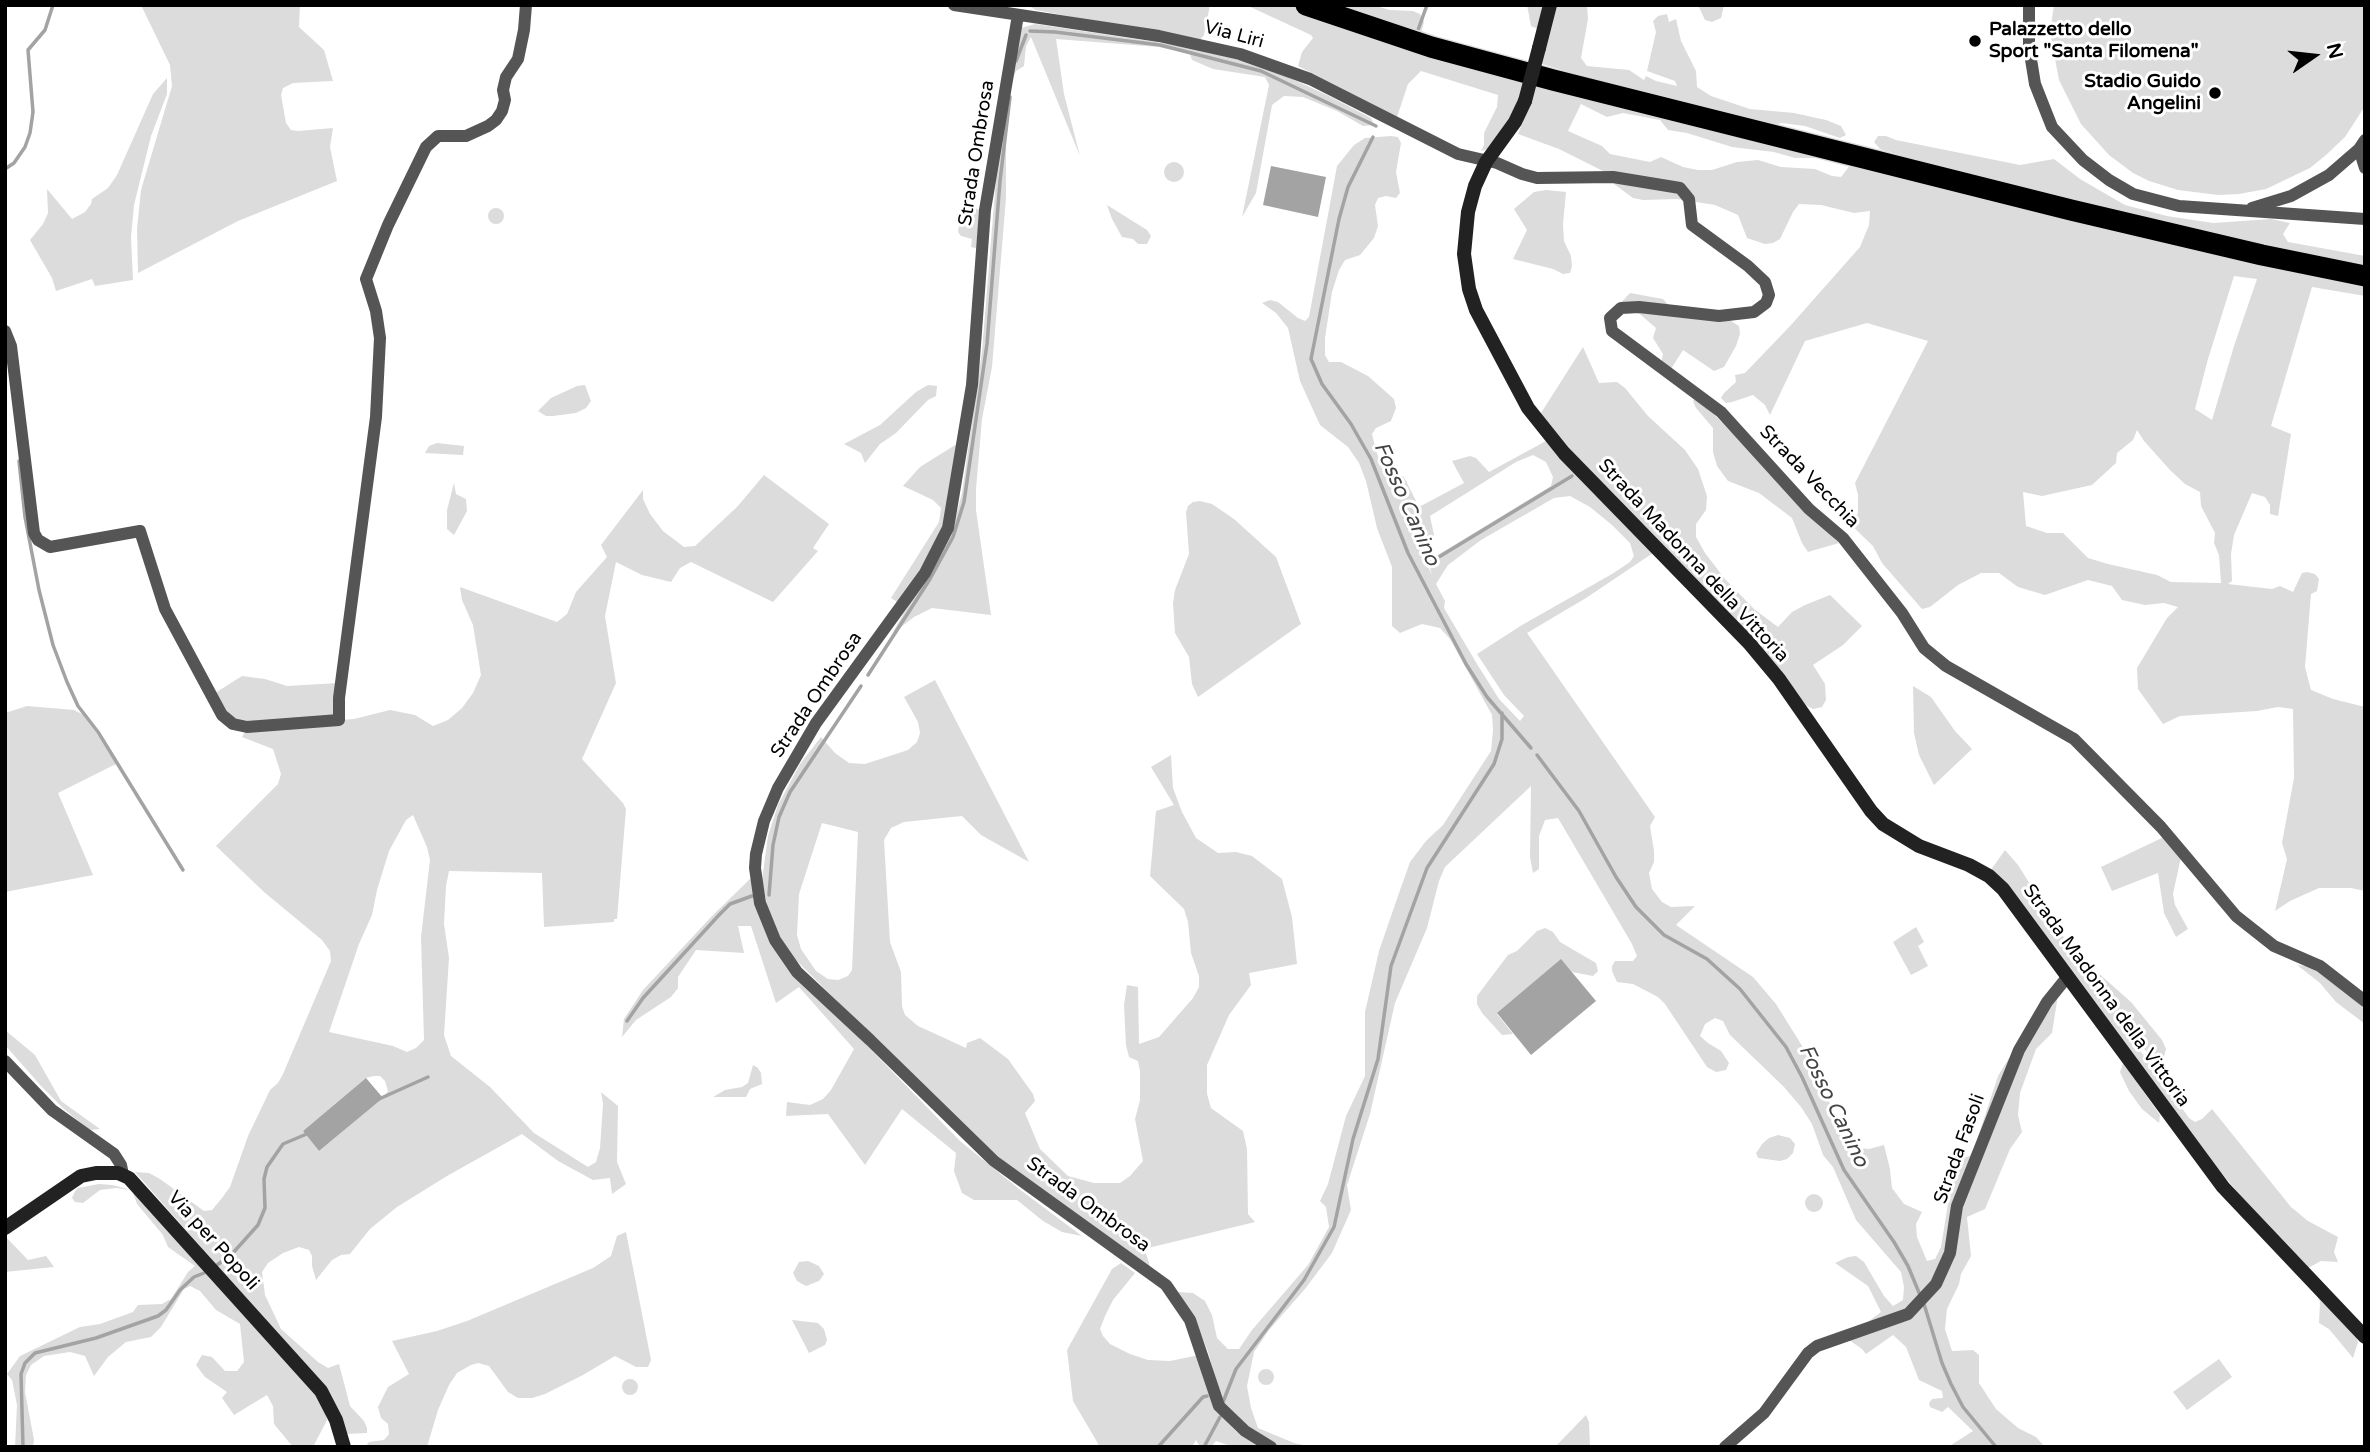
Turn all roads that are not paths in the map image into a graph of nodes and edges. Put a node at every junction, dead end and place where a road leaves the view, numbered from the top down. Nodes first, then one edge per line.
1 (526, 5) edge
2 (954, 5) edge
3 (1306, 5) edge
4 (1550, 5) edge
5 (2029, 5) edge
6 (1018, 16) junction
7 (2362, 144) edge
8 (1486, 162) junction
9 (2365, 168) edge
10 (2242, 211) junction
11 (2365, 219) edge
12 (2365, 276) edge
13 (5, 331) edge
14 (2068, 976) junction
15 (2365, 1001) edge
16 (5, 1061) edge
17 (123, 1175) junction
18 (5, 1228) edge
19 (2365, 1338) edge
20 (344, 1447) edge
21 (1271, 1447) edge
22 (1725, 1447) edge

1 - 13 street
2 - 6 street, Via Liri
3 - 12 highway
4 - 8 street, Strada Madonna della Vittoria, bridge
5 - 10 street
6 - 8 street, Via Liri
6 - 21 street, Strada Ombrosa
7 - 9 street
7 - 10 street
8 - 14 street, Strada Madonna della Vittoria
8 - 15 street, Strada Vecchia
10 - 11 street
14 - 19 street, Strada Madonna della Vittoria
14 - 22 street, Strada Fasoli
16 - 17 street
17 - 18 street
17 - 20 street, Via per Popoli

